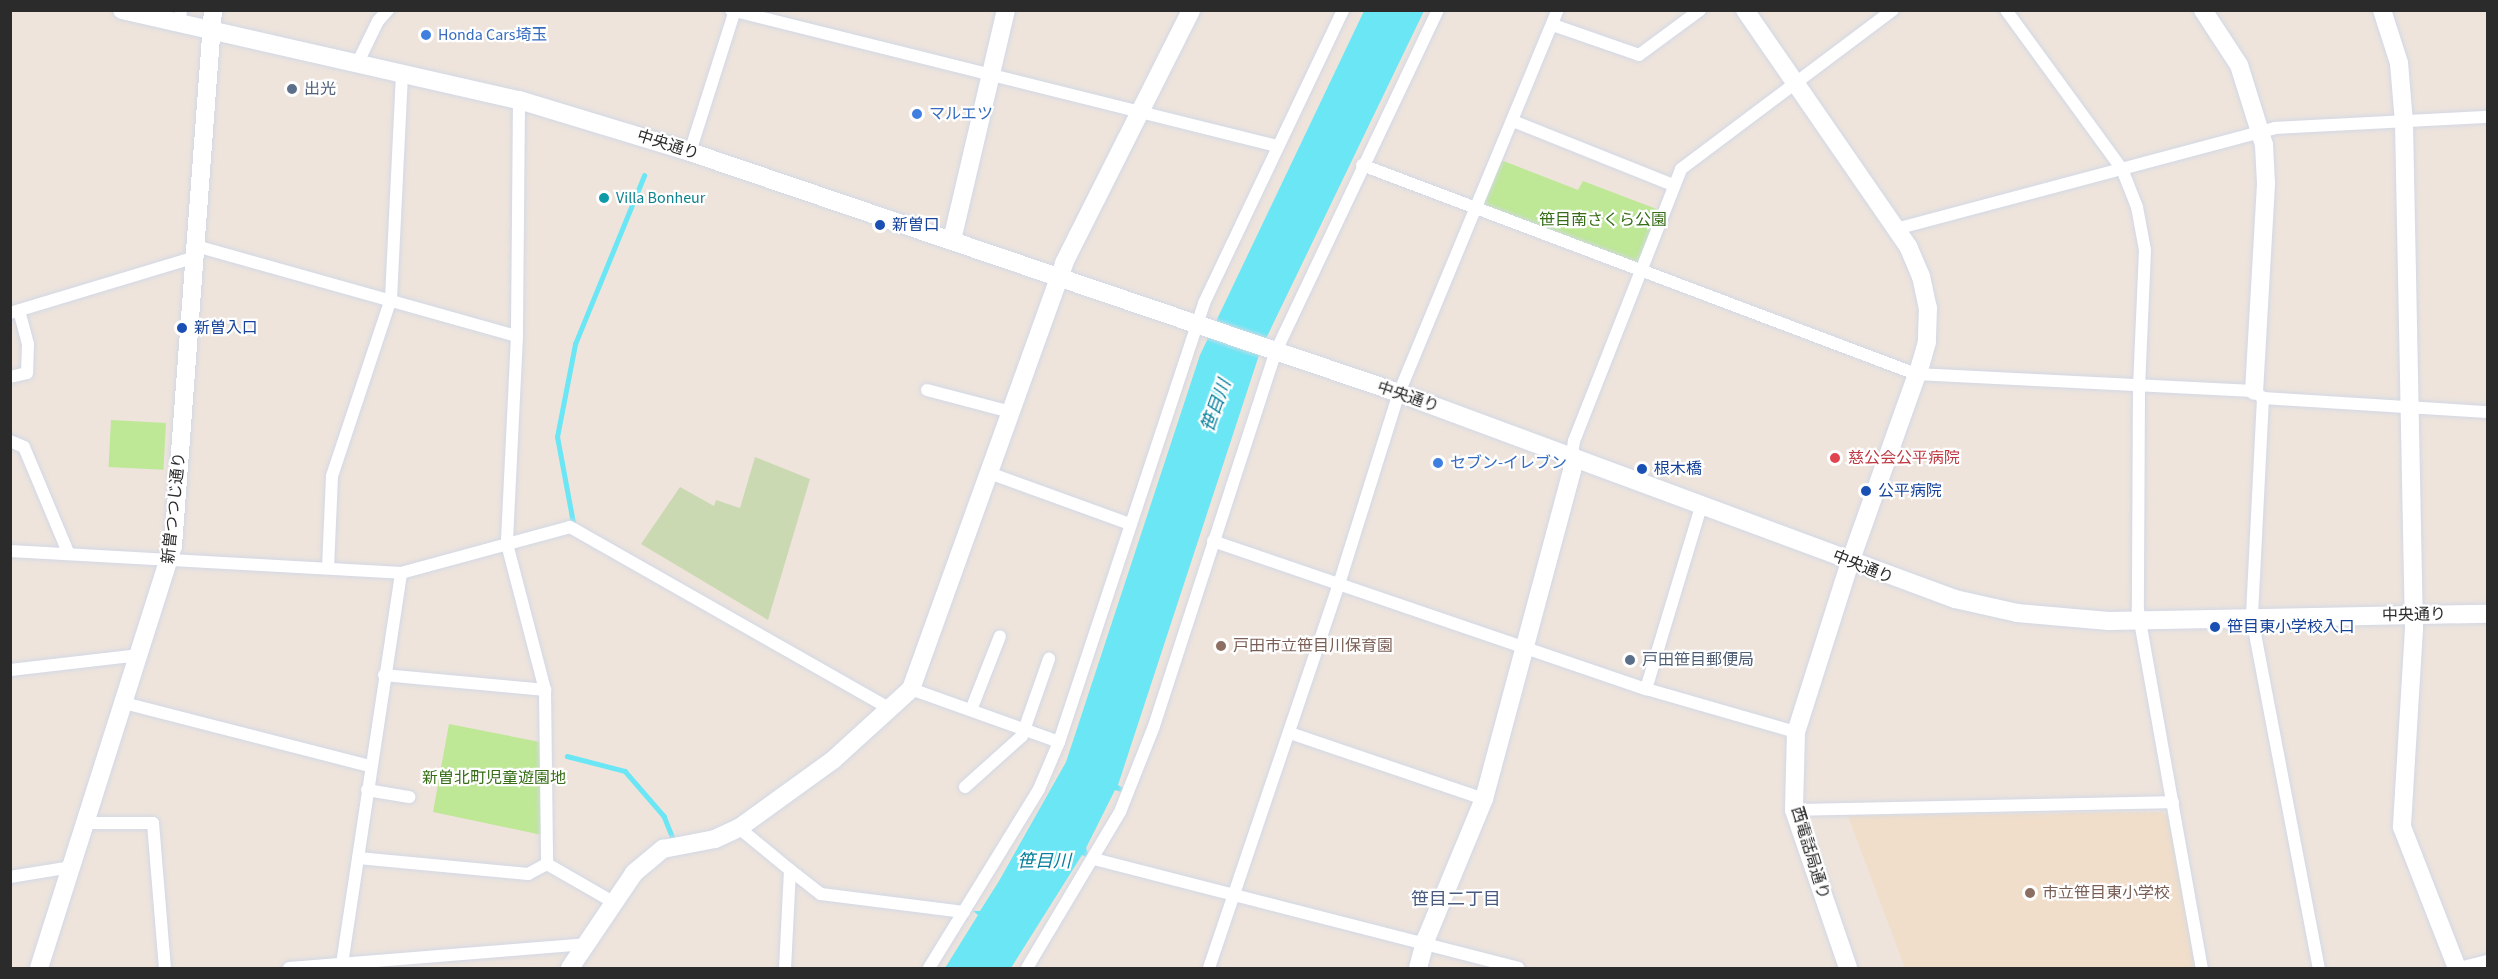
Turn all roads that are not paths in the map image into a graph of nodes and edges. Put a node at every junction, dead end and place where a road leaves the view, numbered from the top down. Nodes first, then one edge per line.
1 (122, 10) edge
2 (213, 10) edge
3 (388, 10) edge
4 (1006, 10) edge
5 (1191, 10) edge
6 (1343, 10) edge
7 (1438, 10) edge
8 (1558, 10) edge
9 (1700, 10) edge
10 (1745, 10) edge
11 (1893, 10) edge
12 (2006, 10) edge
13 (2203, 10) edge
14 (2382, 10) edge
15 (732, 11) edge
16 (180, 17) edge
17 (1553, 25) junction
18 (211, 30) junction
19 (358, 62) junction
20 (402, 73) junction
21 (990, 76) junction
22 (1794, 83) junction
23 (519, 100) junction
24 (1140, 111) junction
25 (2487, 117) edge
26 (1513, 121) junction
27 (2404, 123) junction
28 (2261, 132) junction
29 (1277, 146) junction
30 (690, 152) junction
31 (1362, 165) junction
32 (2122, 169) junction
33 (1673, 185) junction
34 (1476, 209) junction
35 (1896, 229) junction
36 (952, 240) junction
37 (195, 251) junction
38 (1640, 271) junction
39 (1059, 276) junction
40 (390, 299) junction
41 (15, 311) edge
42 (1198, 324) junction
43 (517, 336) junction
44 (1273, 350) junction
45 (1916, 374) junction
46 (10, 377) edge
47 (2139, 386) junction
48 (927, 390) dead end
49 (1399, 393) junction
50 (2259, 395) junction
51 (2410, 408) junction
52 (1011, 412) junction
53 (2487, 412) edge
54 (10, 441) edge
55 (1572, 455) junction
56 (989, 473) junction
57 (1702, 503) junction
58 (1130, 525) junction
59 (1213, 541) junction
60 (507, 544) junction
61 (10, 551) edge
62 (68, 552) junction
63 (171, 557) junction
64 (1850, 562) junction
65 (328, 568) junction
66 (401, 573) junction
67 (1340, 584) junction
68 (2487, 614) edge
69 (2414, 616) junction
70 (2252, 618) junction
71 (2140, 621) junction
72 (1000, 636) dead end
73 (1525, 647) junction
74 (140, 655) junction
75 (1049, 659) dead end
76 (10, 670) edge
77 (384, 675) junction
78 (911, 689) junction
79 (1646, 689) junction
80 (544, 690) junction
81 (124, 704) junction
82 (889, 708) junction
83 (971, 710) junction
84 (1023, 729) junction
85 (1796, 732) junction
86 (1290, 733) junction
87 (1059, 742) junction
88 (370, 766) junction
89 (965, 787) dead end
90 (367, 790) junction
91 (409, 797) dead end
92 (1484, 799) junction
93 (2173, 802) junction
94 (1794, 810) junction
95 (86, 823) junction
96 (739, 828) junction
97 (358, 858) junction
98 (1094, 859) junction
99 (547, 864) junction
100 (72, 867) junction
101 (790, 870) junction
102 (10, 878) edge
103 (1236, 895) junction
104 (613, 902) junction
105 (964, 912) junction
106 (1425, 943) junction
107 (586, 944) junction
108 (2487, 961) edge
109 (342, 964) junction
110 (39, 969) edge
111 (165, 969) edge
112 (289, 969) edge
113 (570, 969) edge
114 (785, 969) edge
115 (929, 969) edge
116 (1027, 969) edge
117 (1209, 969) edge
118 (1418, 969) edge
119 (1518, 969) edge
120 (1848, 969) edge
121 (2202, 969) edge
122 (2319, 969) edge
123 (2458, 969) edge

1 - 16 street, 中央通り
2 - 18 street, 新曽つつじ通り
3 - 19 street
4 - 21 street
5 - 24 street
6 - 29 street
7 - 31 street
8 - 17 street
9 - 17 street
10 - 22 street, 西電話局通り
11 - 22 street
12 - 32 street
13 - 28 street
14 - 27 street
15 - 21 street
15 - 30 street
16 - 18 street, 中央通り
17 - 26 street
18 - 19 street, 中央通り
18 - 37 street, 新曽つつじ通り
19 - 20 street, 中央通り
20 - 23 street, 中央通り
20 - 40 street
21 - 24 street
21 - 36 street
22 - 33 street
22 - 35 street, 西電話局通り
23 - 30 street, 中央通り
23 - 43 street
24 - 29 street
24 - 39 street
25 - 27 street
26 - 33 street
26 - 34 street
27 - 28 street
27 - 51 street
28 - 32 street
28 - 50 street
29 - 42 street
30 - 36 street, 中央通り
31 - 34 street
31 - 44 street
32 - 35 street
32 - 47 street
33 - 38 street
34 - 38 street
34 - 49 street
35 - 45 street, 西電話局通り
36 - 39 street, 中央通り
37 - 40 street
37 - 41 street
37 - 63 street, 新曽つつじ通り
38 - 45 street
38 - 55 street
39 - 42 street, 中央通り
39 - 52 street
40 - 43 street
40 - 65 street
41 - 46 street
42 - 44 street
42 - 58 street
43 - 60 street
44 - 49 street, 中央通り
44 - 59 street
45 - 47 street
45 - 64 street, 西電話局通り
47 - 50 street
47 - 71 street
48 - 52 street
49 - 55 street, 中央通り
49 - 67 street
50 - 51 street
50 - 70 street
51 - 53 street
51 - 69 street
52 - 56 street
54 - 62 street
55 - 57 street, 中央通り
55 - 73 street
56 - 58 street
56 - 78 street
57 - 64 street, 中央通り
57 - 79 street
58 - 87 street
59 - 67 street
59 - 98 street
60 - 66 street
60 - 80 street
60 - 82 street
61 - 62 street
62 - 63 street
63 - 65 street
63 - 74 street, 新曽つつじ通り
64 - 71 street, 中央通り
64 - 85 street, 西電話局通り
65 - 66 street
66 - 77 street
67 - 73 street
67 - 86 street
68 - 69 street, 中央通り
69 - 70 street, 中央通り
69 - 123 street
70 - 71 street, 中央通り
70 - 122 street
71 - 93 street
72 - 83 street
73 - 79 street
73 - 92 street
74 - 76 street
74 - 81 street, 新曽つつじ通り
75 - 84 street
77 - 80 street
77 - 88 street
78 - 82 street
78 - 83 street
79 - 85 street
80 - 99 street
81 - 88 street
81 - 95 street, 新曽つつじ通り
82 - 96 street
83 - 84 street
84 - 87 street
84 - 89 street
85 - 94 street, 西電話局通り
86 - 92 street
86 - 103 street
87 - 105 street
88 - 90 street
90 - 91 street
90 - 97 street
92 - 106 street
93 - 94 street
93 - 121 street
94 - 120 street, 西電話局通り
95 - 100 street, 新曽つつじ通り
95 - 111 street
96 - 101 street
96 - 104 street
97 - 99 street
97 - 109 street
98 - 103 street
98 - 116 street
99 - 104 street
100 - 102 street
100 - 110 street, 新曽つつじ通り
101 - 105 street
101 - 114 street
103 - 106 street
103 - 117 street
104 - 107 street
105 - 115 street
106 - 118 street
106 - 119 street
107 - 109 street
107 - 113 street
108 - 123 street
109 - 112 street

